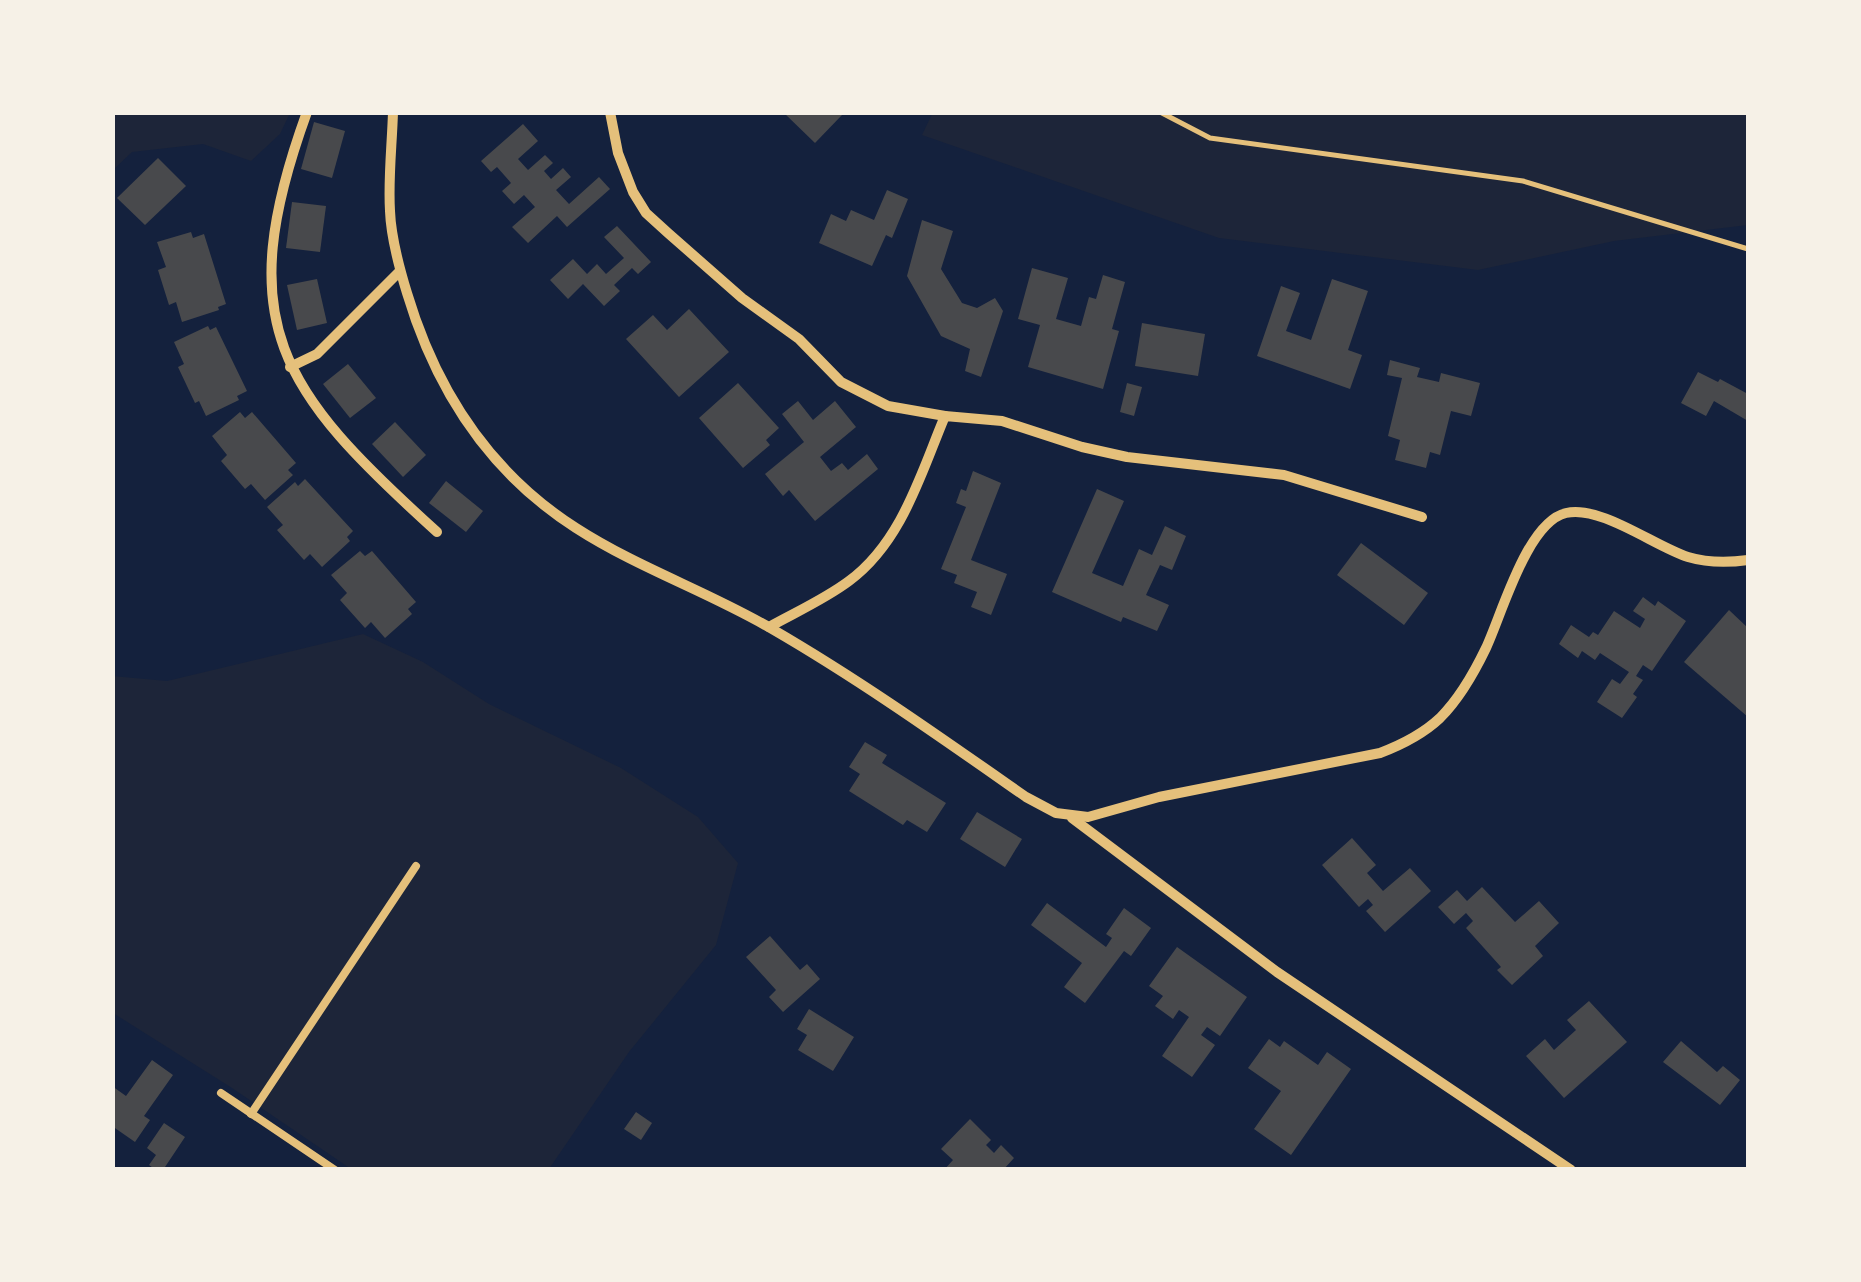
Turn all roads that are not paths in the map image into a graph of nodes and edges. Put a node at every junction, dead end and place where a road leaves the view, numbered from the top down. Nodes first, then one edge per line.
1 (307, 112) edge
2 (393, 112) edge
3 (610, 112) edge
4 (400, 271) junction
5 (290, 367) junction
6 (944, 416) junction
7 (1422, 517) dead end
8 (437, 532) dead end
9 (1748, 560) edge
10 (769, 627) junction
11 (1071, 817) junction
12 (416, 866) dead end
13 (221, 1093) dead end
14 (250, 1114) junction
15 (335, 1170) edge
16 (1571, 1170) edge

1 - 5 street
2 - 4 street
3 - 6 street
4 - 5 street
4 - 10 street
5 - 8 street
6 - 7 street
6 - 10 street
9 - 11 street
10 - 11 street
11 - 16 street
12 - 14 lane
13 - 14 lane
14 - 15 lane

